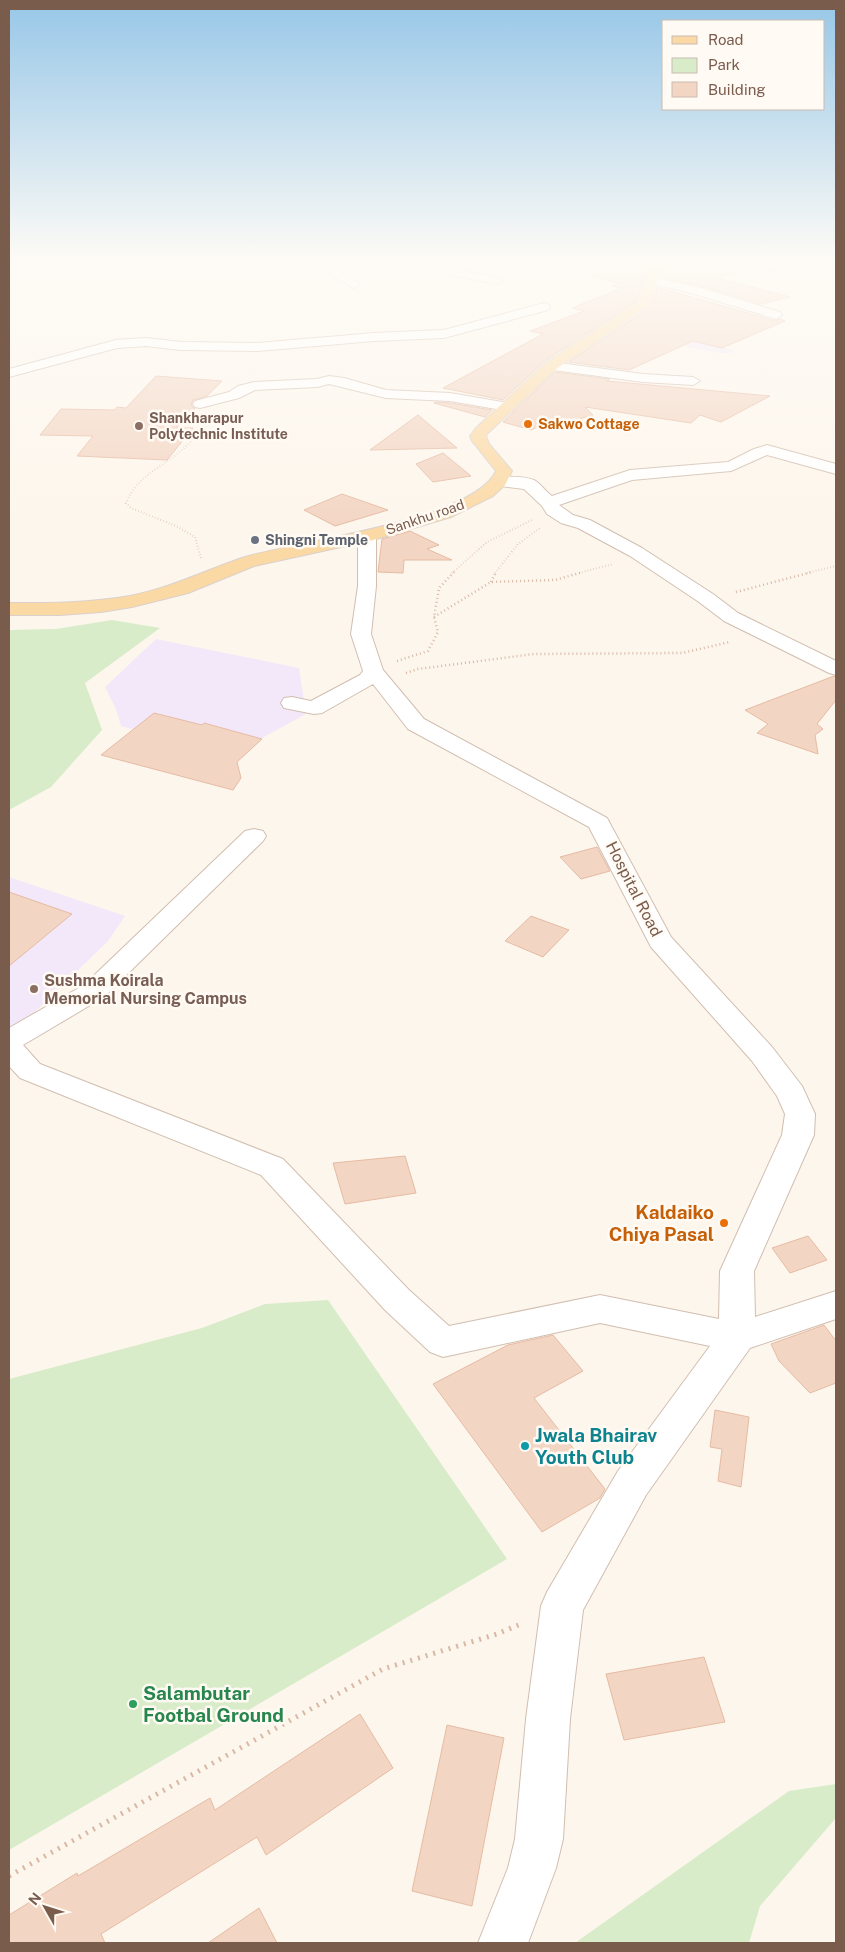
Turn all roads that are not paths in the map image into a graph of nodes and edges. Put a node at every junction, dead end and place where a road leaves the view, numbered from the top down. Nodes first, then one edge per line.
1 (94, 349) edge
2 (576, 349) edge
3 (551, 366) junction
4 (9, 373) edge
5 (692, 381) dead end
6 (200, 404) road end
7 (508, 407) junction
8 (836, 469) edge
9 (499, 482) junction
10 (556, 511) junction
11 (367, 536) junction
12 (9, 610) edge
13 (836, 669) edge
14 (377, 676) junction
15 (292, 703) dead end
16 (254, 836) dead end
17 (9, 1040) edge
18 (9, 1048) edge
19 (836, 1305) edge
20 (737, 1337) junction
21 (503, 1943) edge

1 - 4 street
2 - 3 main road
3 - 5 street
3 - 7 main road
6 - 7 street
7 - 9 main road
8 - 10 street
9 - 10 street
9 - 11 main road, Sankhu road
10 - 13 street
11 - 12 main road, Sankhu road
11 - 14 street, Hospital Road
14 - 15 street
14 - 20 street, Hospital Road
16 - 17 street
18 - 20 street
19 - 20 street
20 - 21 street

